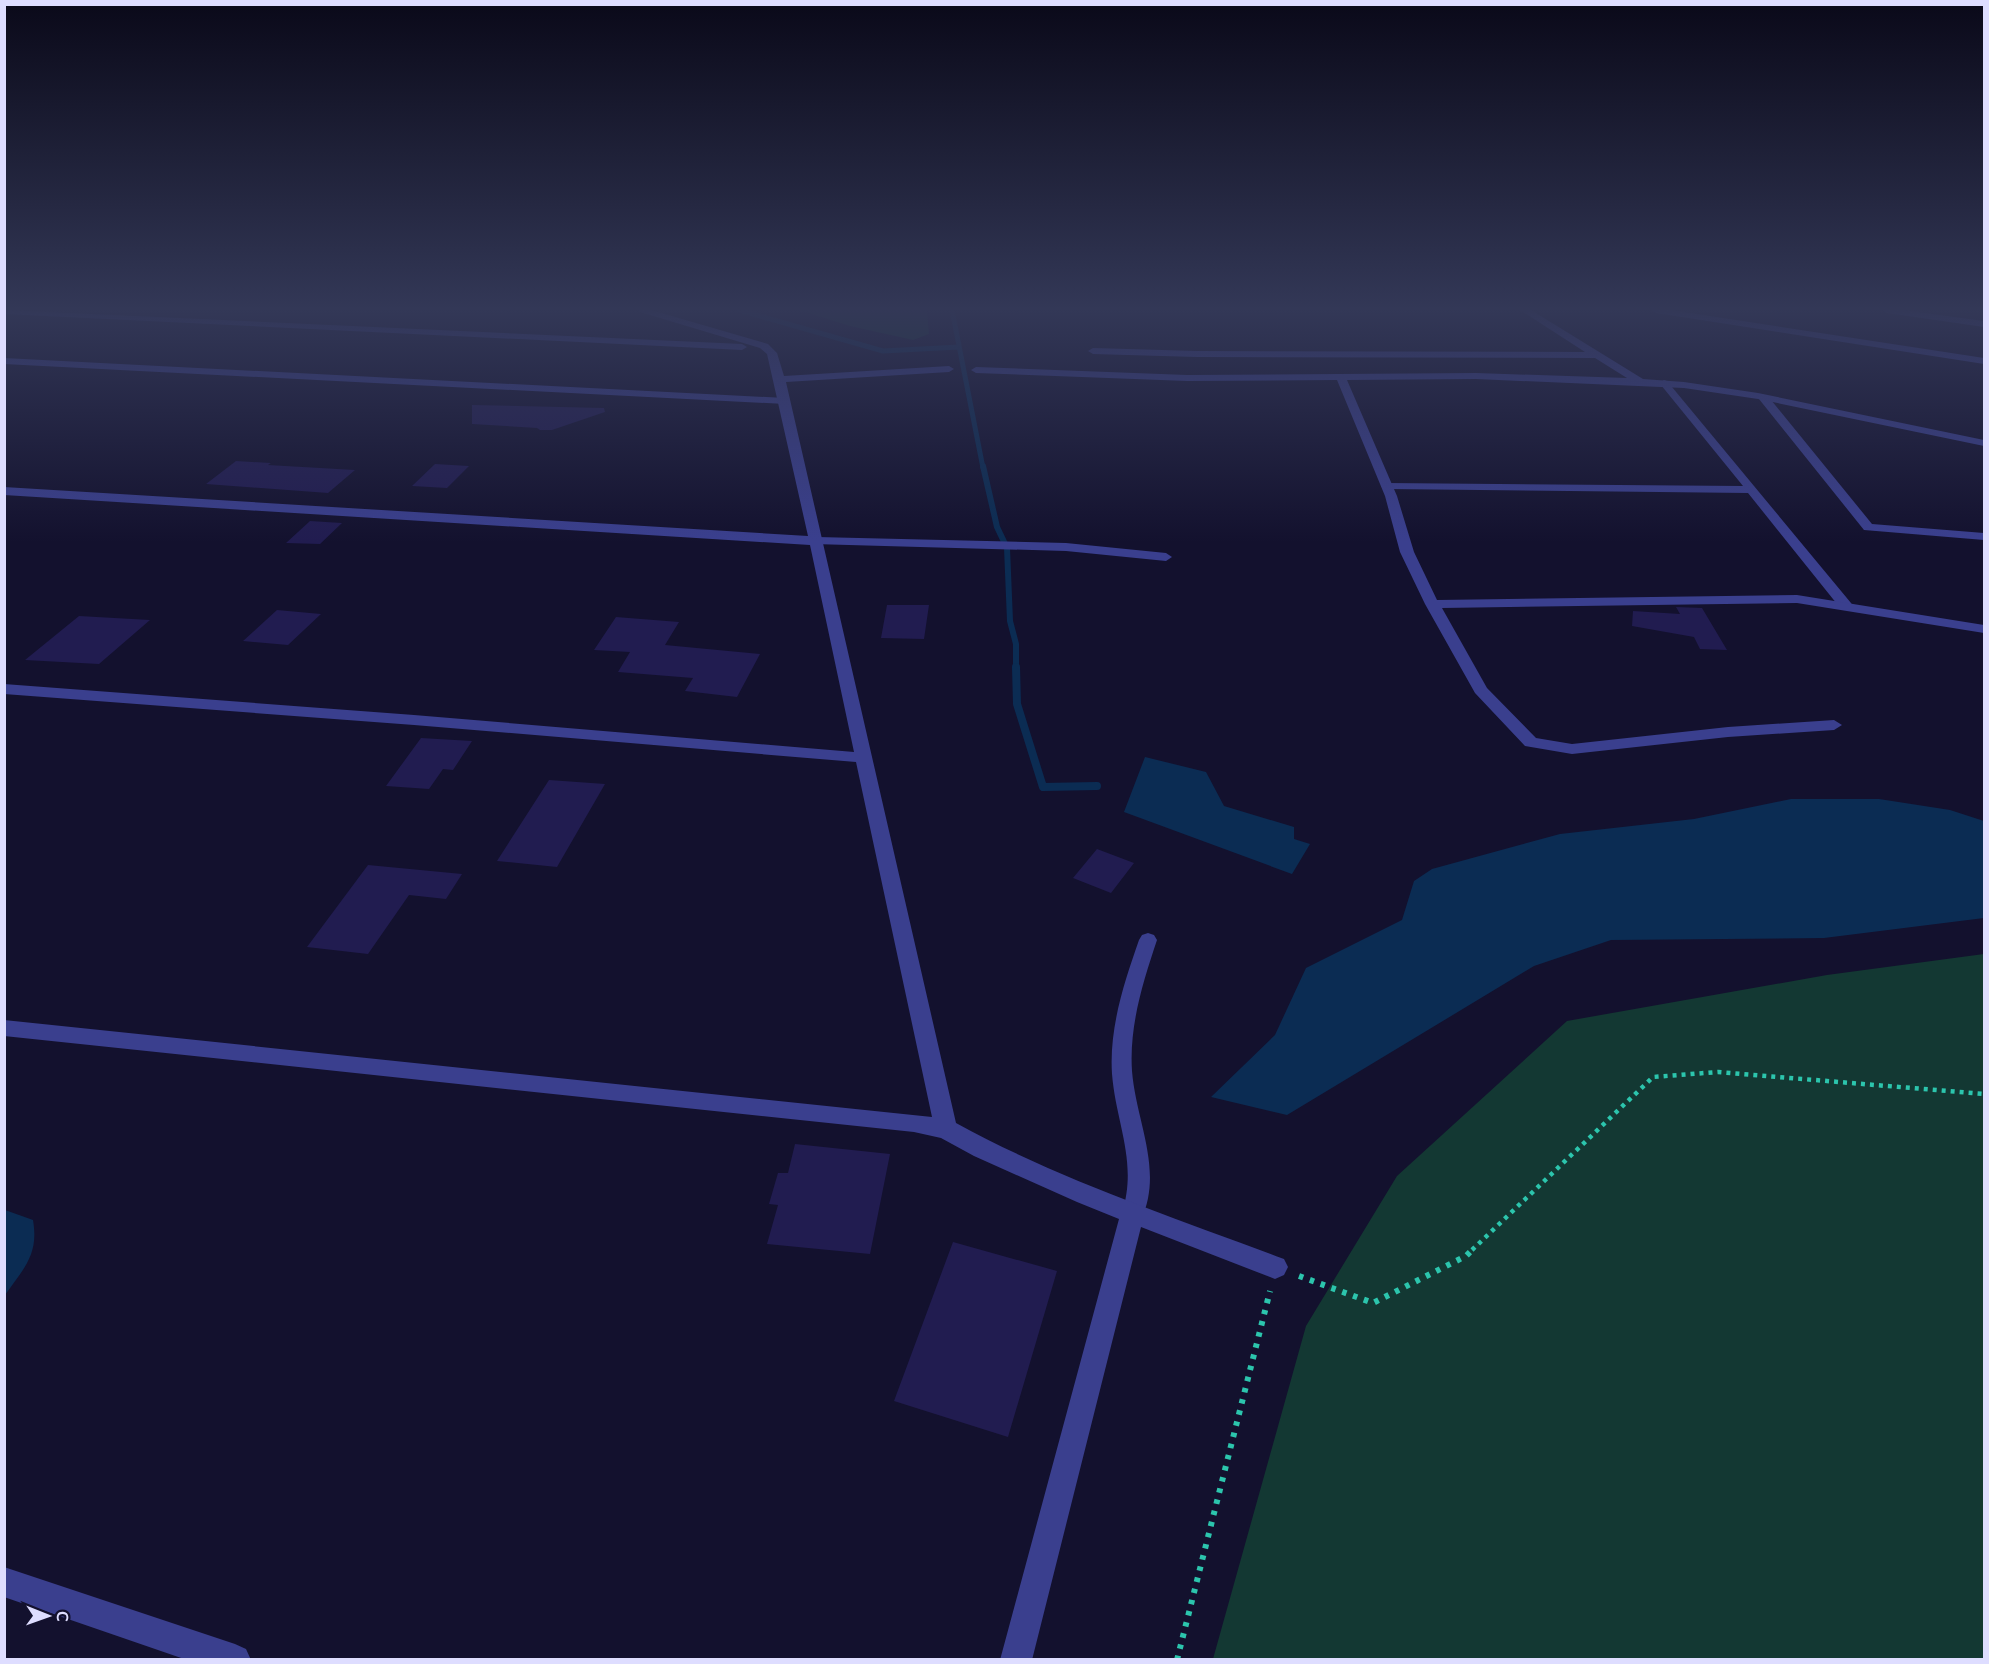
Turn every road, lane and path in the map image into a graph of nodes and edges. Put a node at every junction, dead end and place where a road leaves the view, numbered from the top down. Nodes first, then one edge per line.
1 (524, 388) edge
2 (782, 388) edge
3 (1345, 388) edge
4 (1668, 388) edge
5 (1697, 388) edge
6 (1763, 397) junction
7 (785, 401) junction
8 (1984, 444) edge
9 (1387, 486) junction
10 (1751, 490) junction
11 (4, 491) edge
12 (1984, 537) edge
13 (817, 541) junction
14 (1166, 557) dead end
15 (1432, 603) junction
16 (1846, 606) junction
17 (1984, 629) edge
18 (4, 689) edge
19 (1834, 725) dead end
20 (864, 758) junction
21 (1148, 940) dead end
22 (4, 1028) edge
23 (1984, 1094) edge
24 (946, 1130) junction
25 (1133, 1213) junction
26 (1275, 1267) junction
27 (4, 1582) edge
28 (235, 1659) edge
29 (1016, 1659) edge
30 (1177, 1659) edge

1 - 7 lane
2 - 7 street
3 - 9 street
4 - 10 lane
5 - 6 street
6 - 8 street
6 - 12 lane
7 - 13 street
9 - 10 lane
9 - 15 street
10 - 16 lane
11 - 13 street
13 - 14 lane
13 - 20 street
15 - 16 street
15 - 19 street
16 - 17 street
18 - 20 street
20 - 24 street
21 - 25 lane
22 - 24 street
23 - 26 path
24 - 25 street
25 - 26 street
25 - 29 street
26 - 30 path
27 - 28 street

